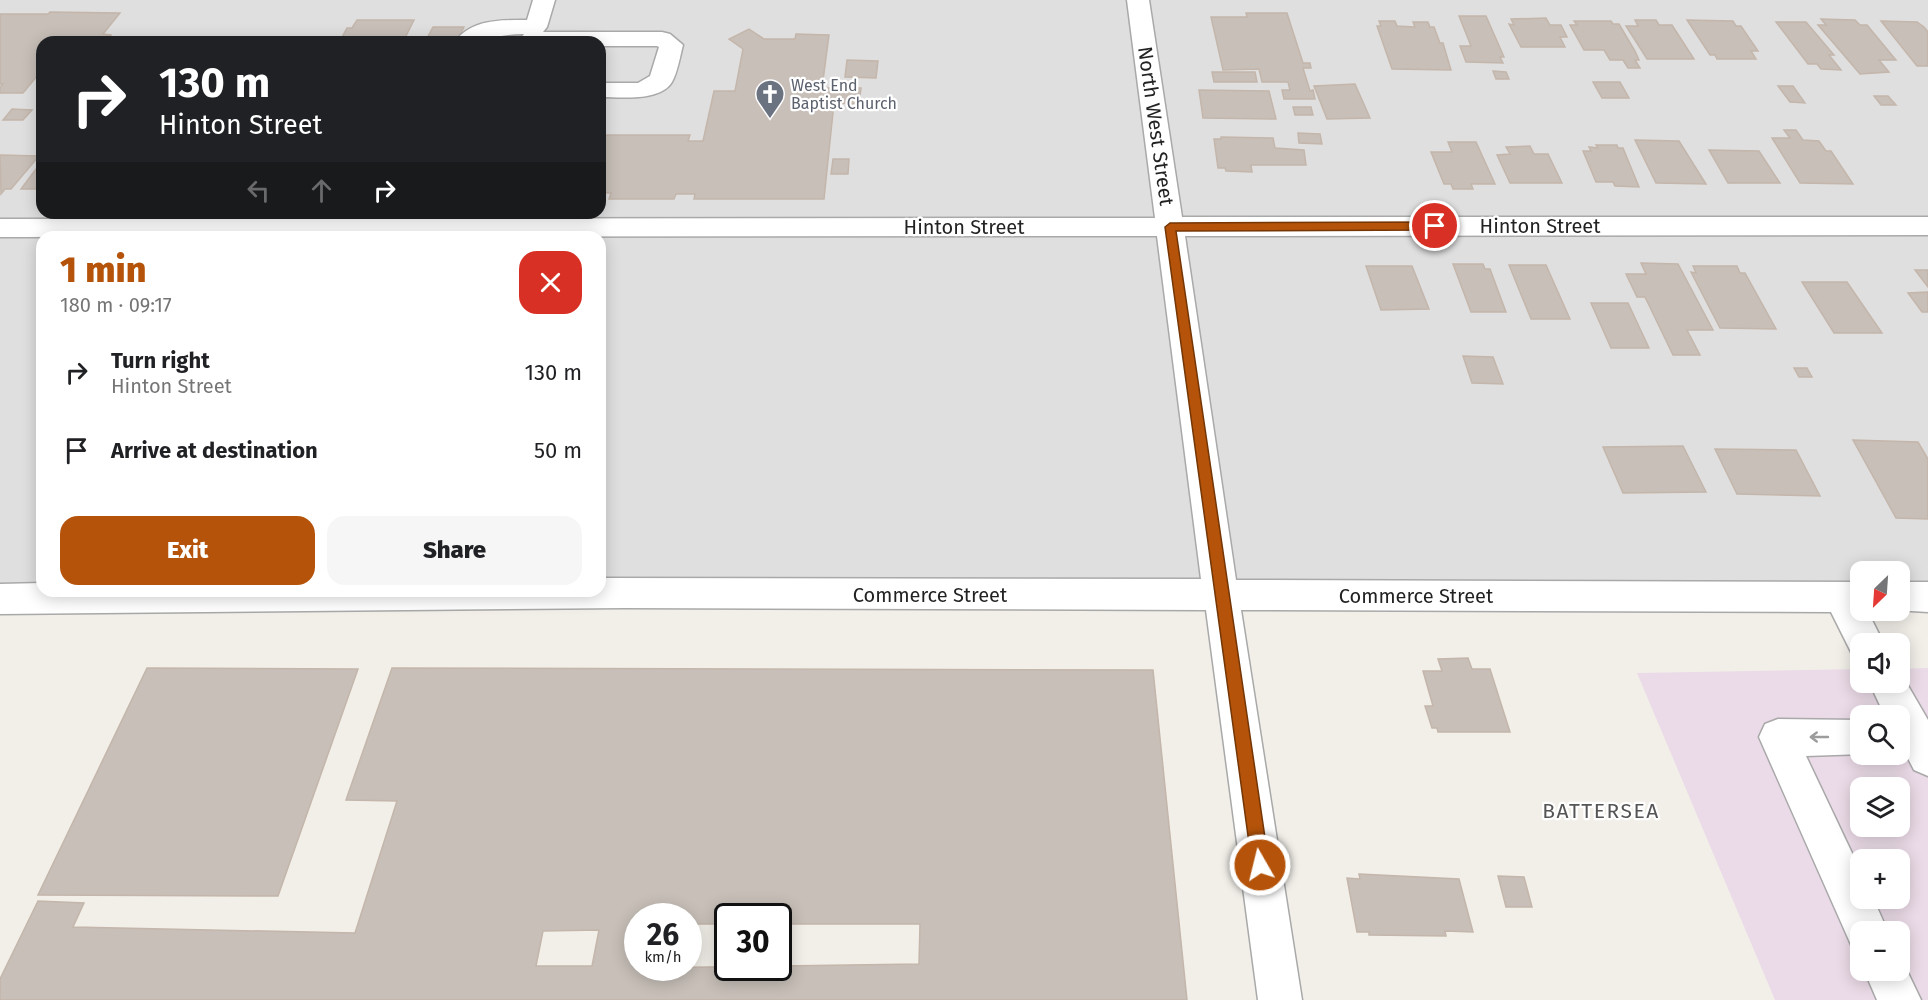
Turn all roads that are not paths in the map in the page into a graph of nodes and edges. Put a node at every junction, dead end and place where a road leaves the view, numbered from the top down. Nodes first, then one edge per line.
1 (544, 0) edge
2 (1138, 0) edge
3 (473, 36) edge
4 (533, 36) edge
5 (606, 38) edge
6 (606, 90) edge
7 (371, 220) edge
8 (1928, 226) edge
9 (1170, 227) junction
10 (0, 228) edge
11 (606, 593) edge
12 (1221, 595) junction
13 (208, 597) edge
14 (1850, 597) edge
15 (1910, 597) edge
16 (1928, 597) edge
17 (0, 599) edge
18 (1892, 693) edge
19 (1850, 738) edge
20 (1915, 744) edge
21 (1863, 921) edge
22 (1890, 981) edge
23 (1280, 1000) edge
24 (1899, 1000) edge

1 - 4 street
2 - 9 street, North West Street
3 - 4 street
5 - 6 street
7 - 9 street, Hinton Street
7 - 10 street, Hinton Street
8 - 9 street, Hinton Street
9 - 12 street, North West Street
11 - 12 street, Commerce Street
12 - 14 street, Commerce Street
12 - 23 street, North West Street
13 - 17 street, Commerce Street
15 - 16 street
18 - 20 street
19 -> 21 street
22 - 24 street

